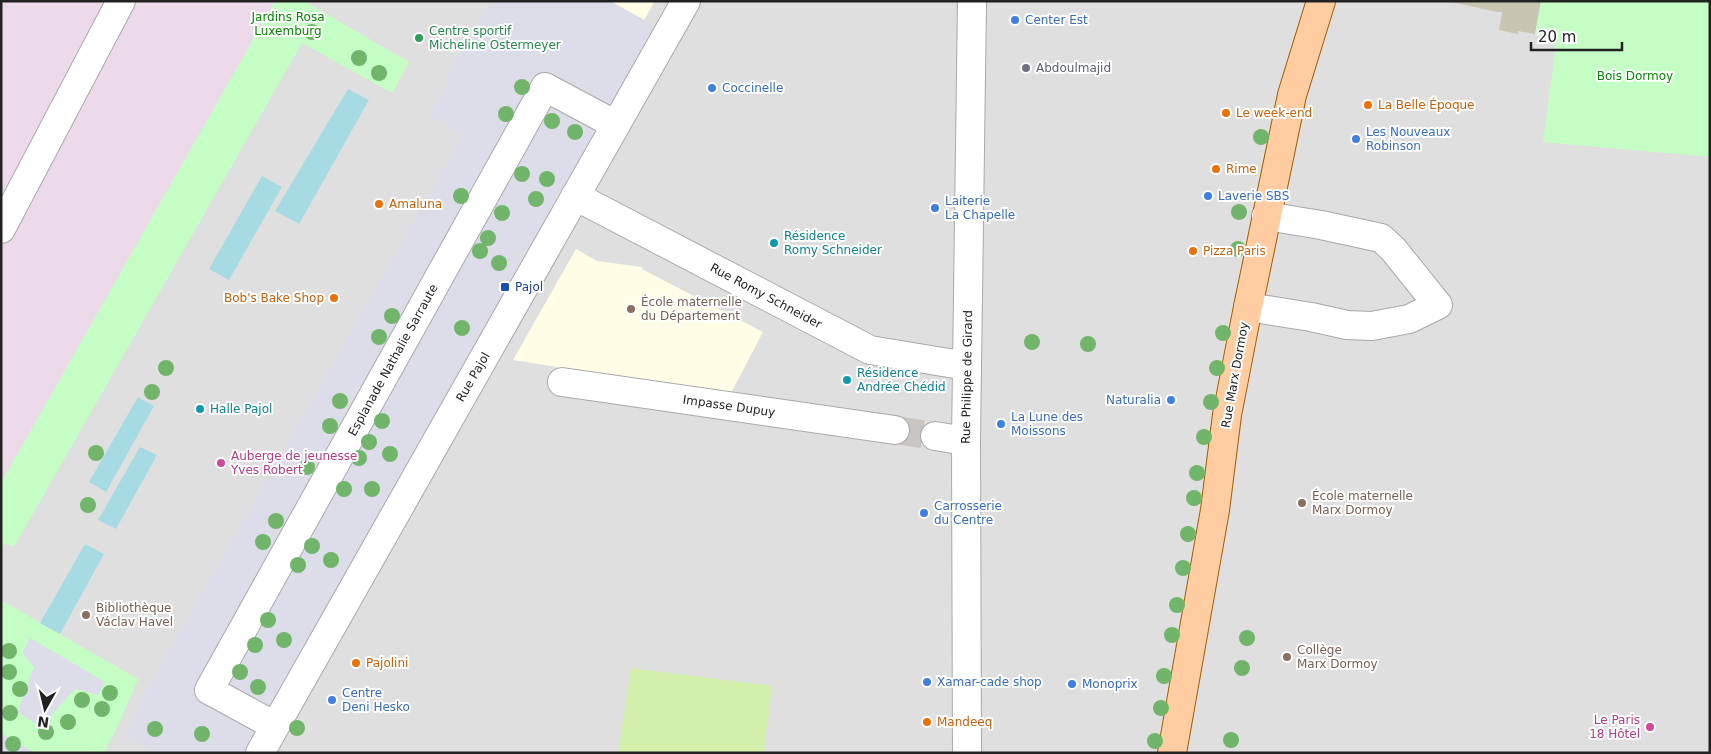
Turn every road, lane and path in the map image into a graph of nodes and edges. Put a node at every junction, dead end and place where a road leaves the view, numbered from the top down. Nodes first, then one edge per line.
1 (121, 1) edge
2 (686, 1) edge
3 (972, 1) edge
4 (1321, 1) edge
5 (616, 125) junction
6 (575, 196) junction
7 (1266, 216) junction
8 (1, 229) edge
9 (1248, 307) junction
10 (967, 366) junction
11 (562, 382) dead end
12 (895, 430) tunnel mouth
13 (935, 436) tunnel mouth
14 (966, 441) junction
15 (275, 726) junction
16 (260, 753) edge
17 (968, 753) edge
18 (1172, 753) edge

1 - 8 street
2 - 5 street, Rue Pajol
3 - 10 street, Rue Philippe de Girard
4 - 7 main road, Rue Marx Dormoy
5 - 6 street, Rue Pajol
5 - 15 street, Esplanade Nathalie Sarraute
6 - 10 street, Rue Romy Schneider
6 - 15 street, Rue Pajol
7 - 9 main road, Rue Marx Dormoy
7 - 9 street
9 - 18 main road, Rue Marx Dormoy
10 - 14 street, Rue Philippe de Girard
11 - 12 street, Impasse Dupuy
13 - 14 street
14 - 17 street, Rue Philippe de Girard
15 - 16 street, Rue Pajol

